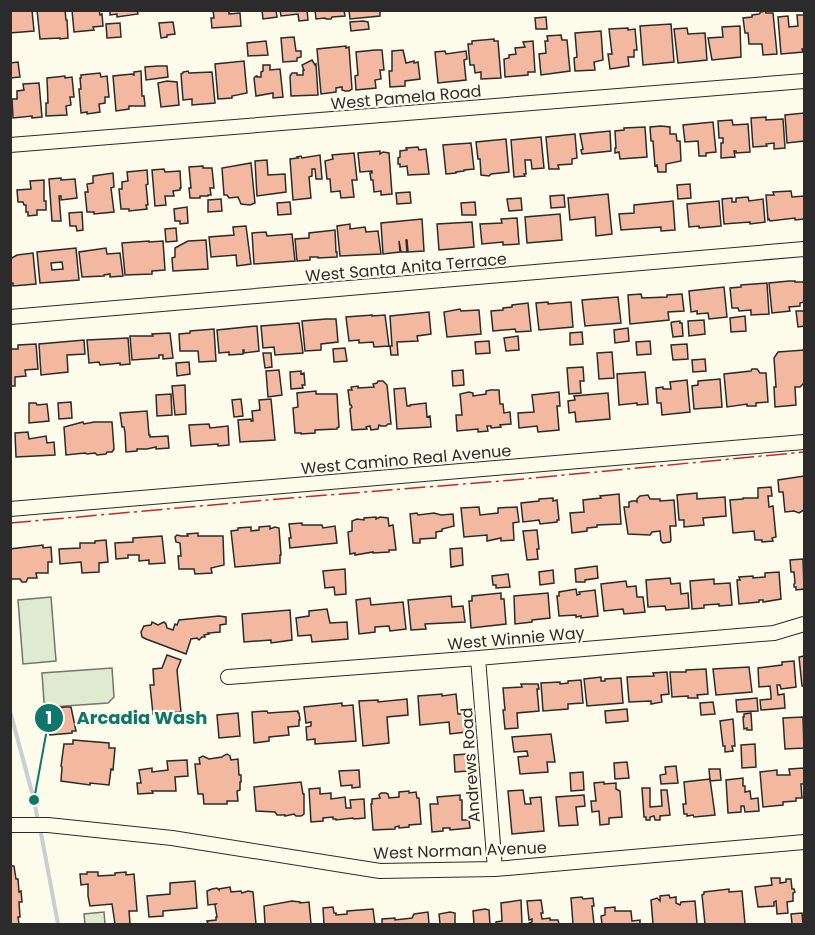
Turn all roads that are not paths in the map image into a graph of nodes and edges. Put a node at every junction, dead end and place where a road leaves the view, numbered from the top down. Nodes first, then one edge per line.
1 (804, 81) edge
2 (10, 145) edge
3 (804, 249) edge
4 (10, 317) edge
5 (804, 442) edge
6 (10, 509) edge
7 (804, 624) edge
8 (478, 658) junction
9 (228, 677) dead end
10 (10, 825) edge
11 (804, 842) edge
12 (495, 869) junction

1 - 2 street, West Pamela Road
3 - 4 street, West Santa Anita Terrace
5 - 6 street, West Camino Real Avenue
7 - 8 street, West Winnie Way
8 - 9 street, West Winnie Way
8 - 12 street, Andrews Road
10 - 12 street, West Norman Avenue
11 - 12 street, West Norman Avenue

